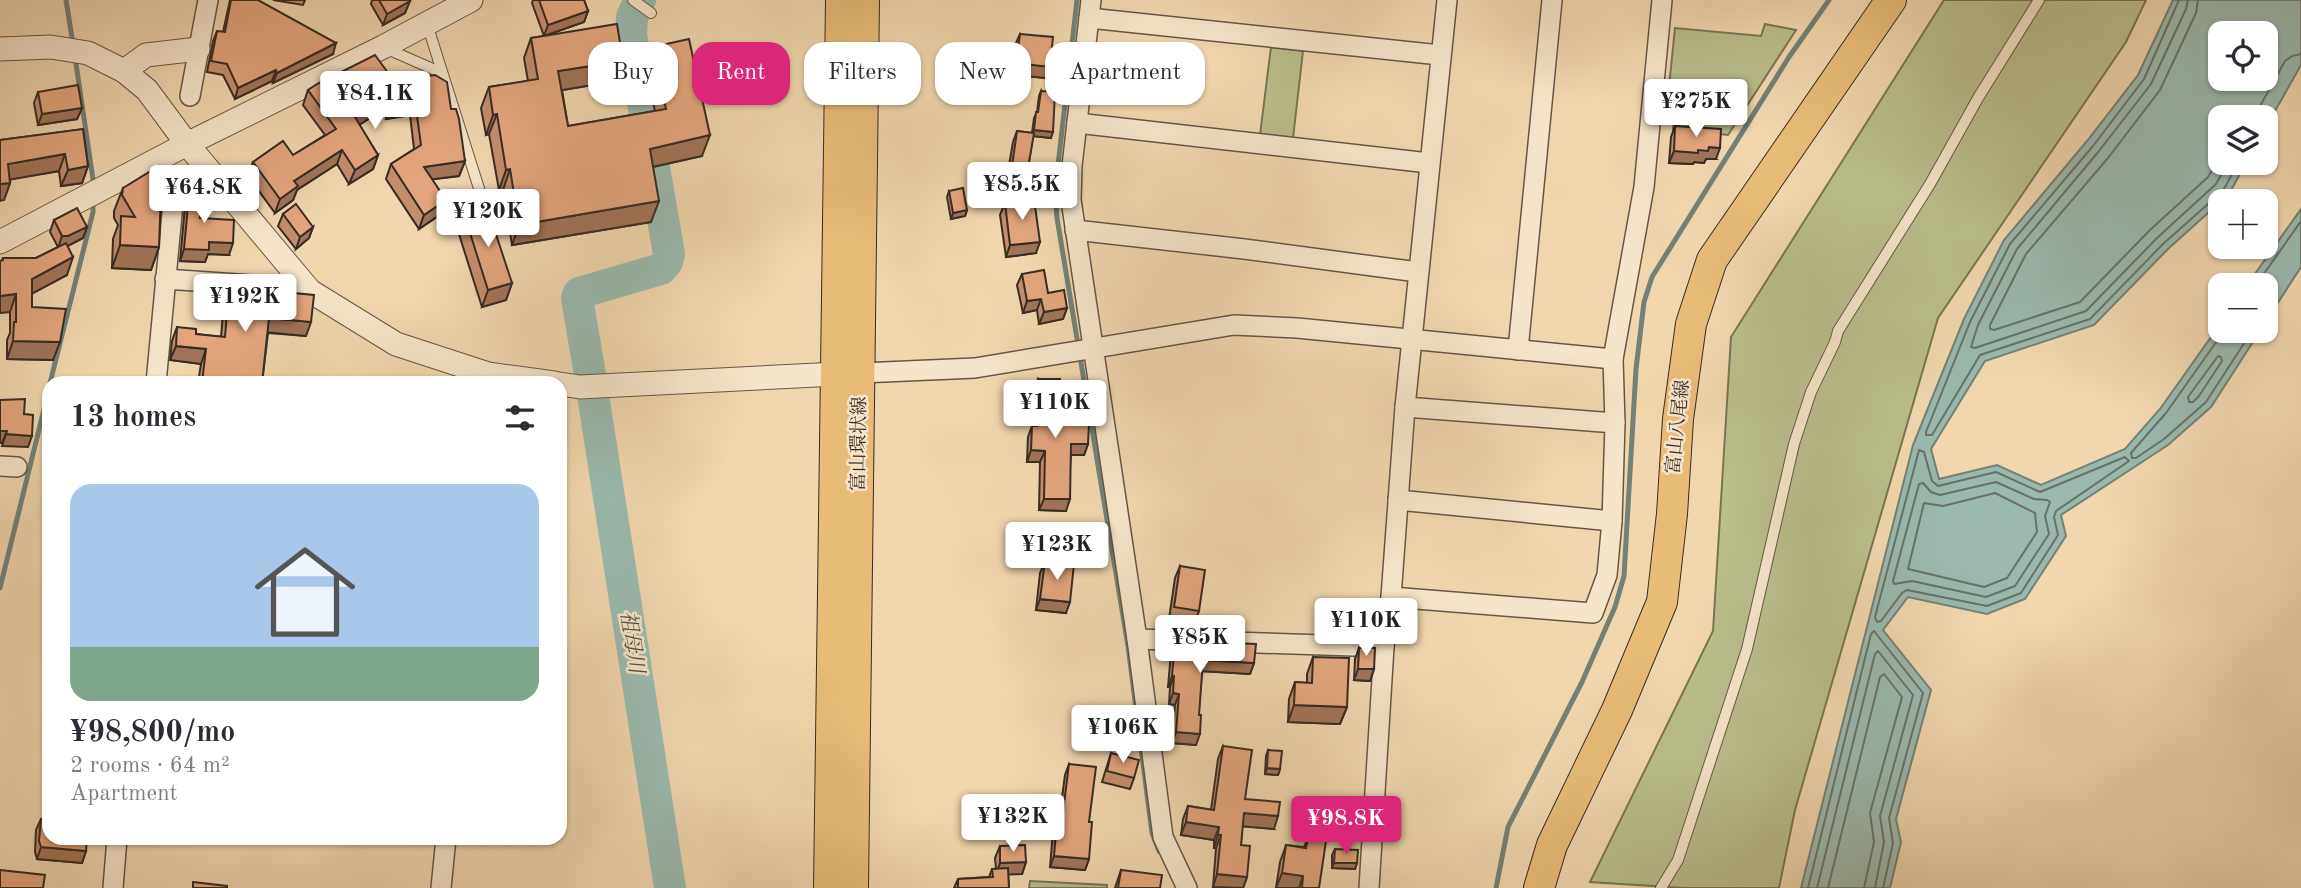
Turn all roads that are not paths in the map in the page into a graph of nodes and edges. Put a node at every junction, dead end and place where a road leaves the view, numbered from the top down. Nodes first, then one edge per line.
1 (208, 0) edge
2 (471, 0) edge
3 (633, 0) edge
4 (841, 0) edge
5 (864, 0) edge
6 (1447, 0) edge
7 (1552, 0) edge
8 (1662, 0) edge
9 (1891, 0) edge
10 (2039, 0) edge
11 (445, 6) edge
12 (1090, 9) edge
13 (652, 13) dead end
14 (427, 24) junction
15 (383, 47) junction
16 (0, 49) edge
17 (198, 49) junction
18 (1440, 55) junction
19 (124, 71) junction
20 (442, 73) junction
21 (190, 96) dead end
22 (1077, 123) junction
23 (187, 144) junction
24 (1429, 163) junction
25 (174, 193) dead end
26 (491, 225) edge
27 (1075, 230) junction
28 (0, 242) edge
29 (1418, 272) junction
30 (296, 275) junction
31 (165, 279) junction
32 (1411, 339) junction
33 (1094, 349) junction
34 (1518, 350) junction
35 (1613, 359) junction
36 (849, 374) junction
37 (157, 376) edge
38 (480, 376) edge
39 (567, 385) edge
40 (1405, 407) junction
41 (1615, 423) junction
42 (1398, 500) junction
43 (1612, 521) junction
44 (1391, 597) junction
45 (1137, 639) junction
46 (1384, 647) junction
47 (116, 845) edge
48 (445, 845) edge
49 (1552, 845) junction
50 (113, 888) edge
51 (441, 888) edge
52 (829, 888) edge
53 (853, 888) edge
54 (1187, 888) edge
55 (1369, 888) edge
56 (1534, 888) edge
57 (1539, 888) edge
58 (1661, 888) edge

1 - 17 street
2 - 11 street
3 - 13 lane
4 - 36 main road, 富山環状線
5 - 36 main road, 富山環状線
6 - 18 street
7 - 34 street
8 - 35 street
9 - 49 main road, 富山八尾線
10 - 58 lane
11 - 14 street
12 - 18 street
12 - 22 street
14 - 15 street
14 - 20 lane
15 - 20 lane
15 - 23 street
16 - 19 street
17 - 19 street
17 - 21 street
18 - 24 street
19 - 23 street
20 - 26 lane
22 - 24 street
22 - 27 street
23 - 28 street
23 - 30 street
24 - 29 street
25 - 31 street
27 - 29 street
27 - 33 street
29 - 32 street
30 - 31 street
30 - 38 street
31 - 37 street
32 - 33 street
32 - 34 street
32 - 40 street
33 - 36 street
33 - 45 street
34 - 35 street
35 - 41 street
36 - 39 street
36 - 52 main road, 富山環状線
36 - 53 main road, 富山環状線
40 - 41 street
40 - 42 street
41 - 43 street
42 - 43 street
42 - 44 street
43 - 44 street
44 - 46 street
45 - 46 street
45 - 54 street
46 - 55 street
47 - 50 street
48 - 51 street
49 - 56 street
49 - 57 main road, 富山八尾線

